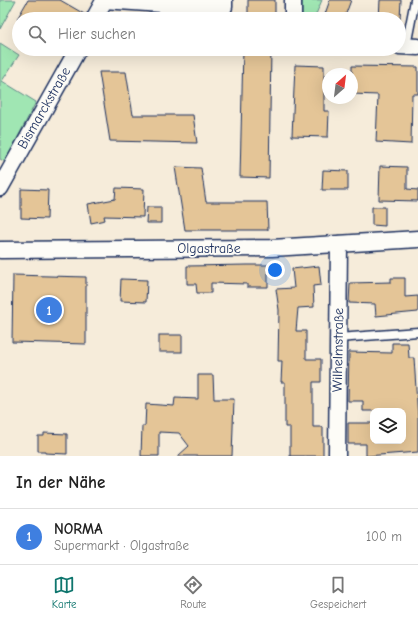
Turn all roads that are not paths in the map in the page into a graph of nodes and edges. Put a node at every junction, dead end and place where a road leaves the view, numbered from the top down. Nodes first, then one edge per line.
1 (104, 0) edge
2 (224, 0) edge
3 (293, 0) edge
4 (415, 0) edge
5 (176, 3) edge
6 (98, 12) edge
7 (293, 12) edge
8 (408, 46) edge
9 (74, 56) edge
10 (0, 188) edge
11 (418, 239) edge
12 (339, 244) junction
13 (0, 250) edge
14 (418, 332) edge
15 (338, 338) junction
16 (337, 456) edge

1 - 5 street
1 - 6 street
2 - 5 street
3 - 7 street
4 - 8 lane
9 - 10 street, Bismarckstraße
11 - 12 street, Olgastraße
12 - 13 street, Olgastraße
12 - 15 street, Wilhelmstraße
14 - 15 lane
15 - 16 street, Wilhelmstraße

